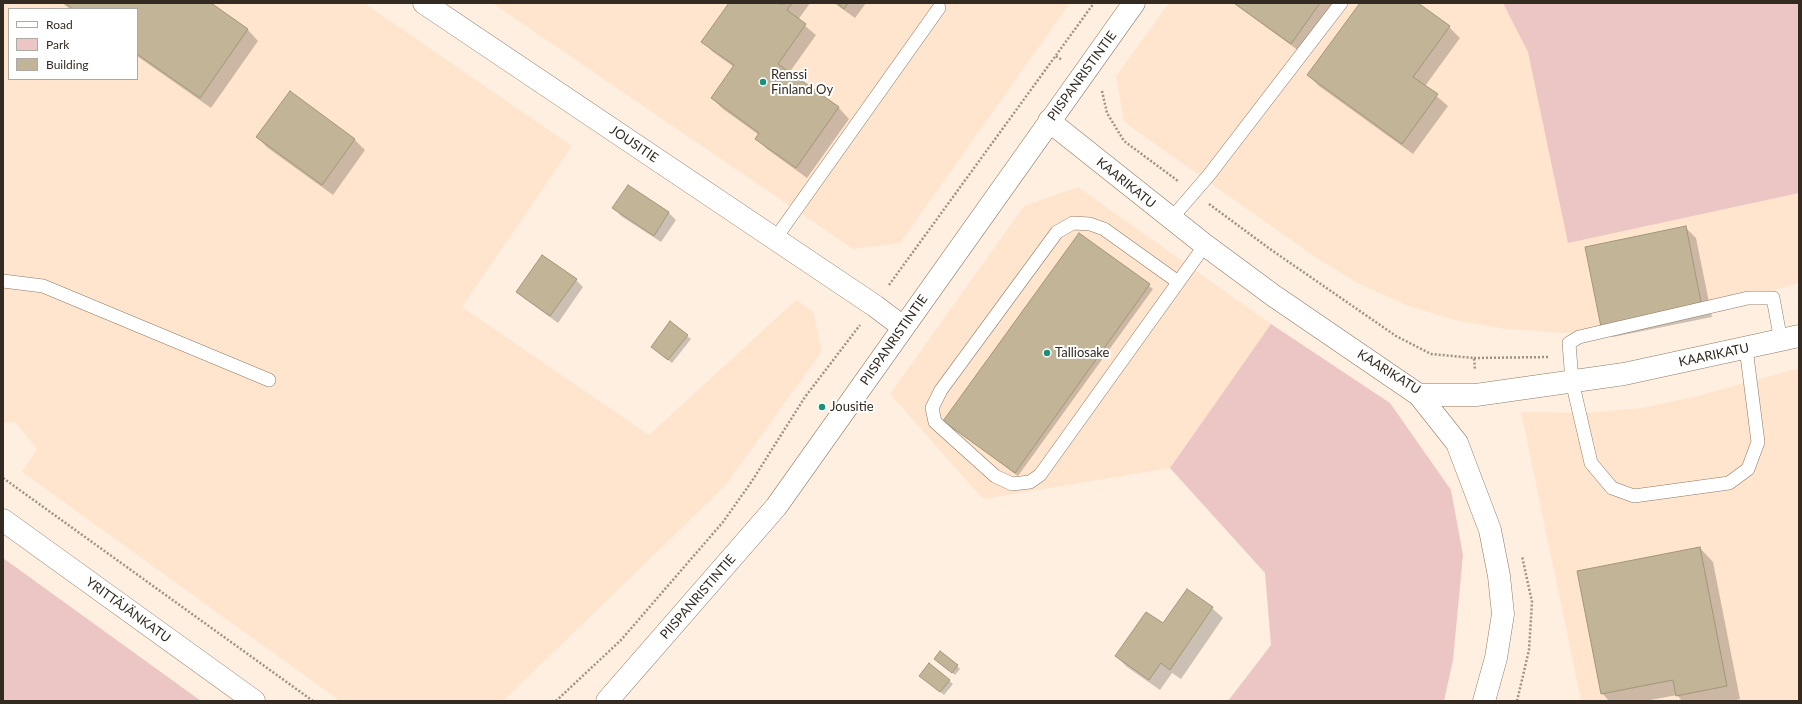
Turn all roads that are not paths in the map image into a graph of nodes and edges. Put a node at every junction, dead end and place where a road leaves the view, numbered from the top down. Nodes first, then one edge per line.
1 (424, 3) edge
2 (1134, 3) edge
3 (1341, 3) edge
4 (938, 8) dead end
5 (1049, 121) junction
6 (1171, 219) junction
7 (775, 239) junction
8 (1205, 245) junction
9 (3, 281) edge
10 (1178, 282) junction
11 (903, 327) junction
12 (1790, 338) edge
13 (1746, 348) junction
14 (268, 380) dead end
15 (1572, 381) junction
16 (1419, 395) junction
17 (3, 520) edge
18 (254, 701) edge
19 (607, 701) edge
20 (1484, 701) edge

1 - 7 street, JOUSITIE
2 - 5 street, PIISPANRISTINTIE
3 - 6 lane
4 - 7 lane
5 - 6 street, KAARIKATU
5 - 11 street, PIISPANRISTINTIE
6 - 8 street, KAARIKATU
7 - 11 street, JOUSITIE
8 - 10 lane
8 - 16 street, KAARIKATU
9 - 14 lane
10 - 10 lane
11 - 19 street, PIISPANRISTINTIE
12 - 13 street, KAARIKATU
12 - 15 lane
13 - 15 street, KAARIKATU
13 - 15 lane
15 - 16 street, KAARIKATU
16 - 20 street
17 - 18 street, YRITTÄJÄNKATU

